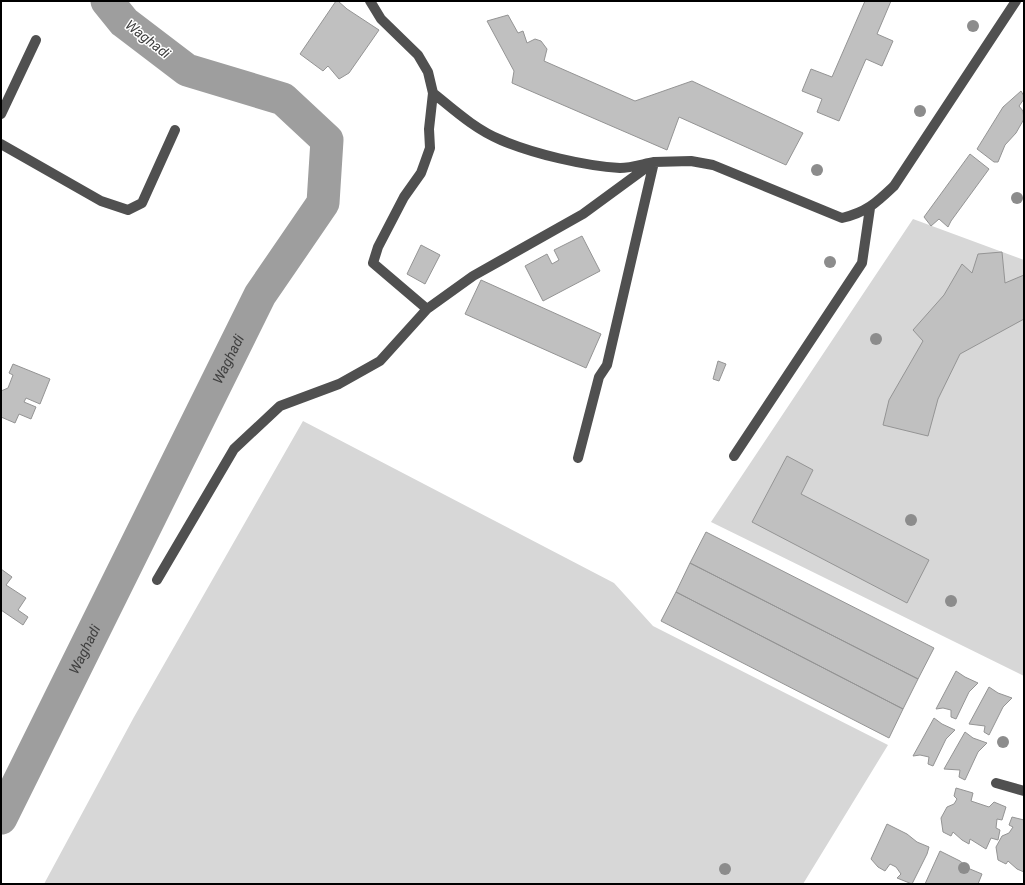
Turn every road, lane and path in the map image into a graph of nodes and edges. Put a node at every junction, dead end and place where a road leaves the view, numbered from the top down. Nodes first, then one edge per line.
1 (370, 1) edge
2 (1016, 1) edge
3 (36, 40) dead end
4 (433, 93) junction
5 (1, 114) edge
6 (175, 130) dead end
7 (1, 144) edge
8 (654, 162) junction
9 (870, 208) junction
10 (427, 309) junction
11 (734, 456) dead end
12 (578, 458) dead end
13 (157, 580) dead end
14 (996, 783) dead end
15 (1024, 791) edge

1 - 4 street
2 - 9 street
3 - 5 street
4 - 8 street
4 - 10 street
6 - 7 street
8 - 9 street
8 - 10 street
8 - 12 street
9 - 11 street
10 - 13 street
14 - 15 street

